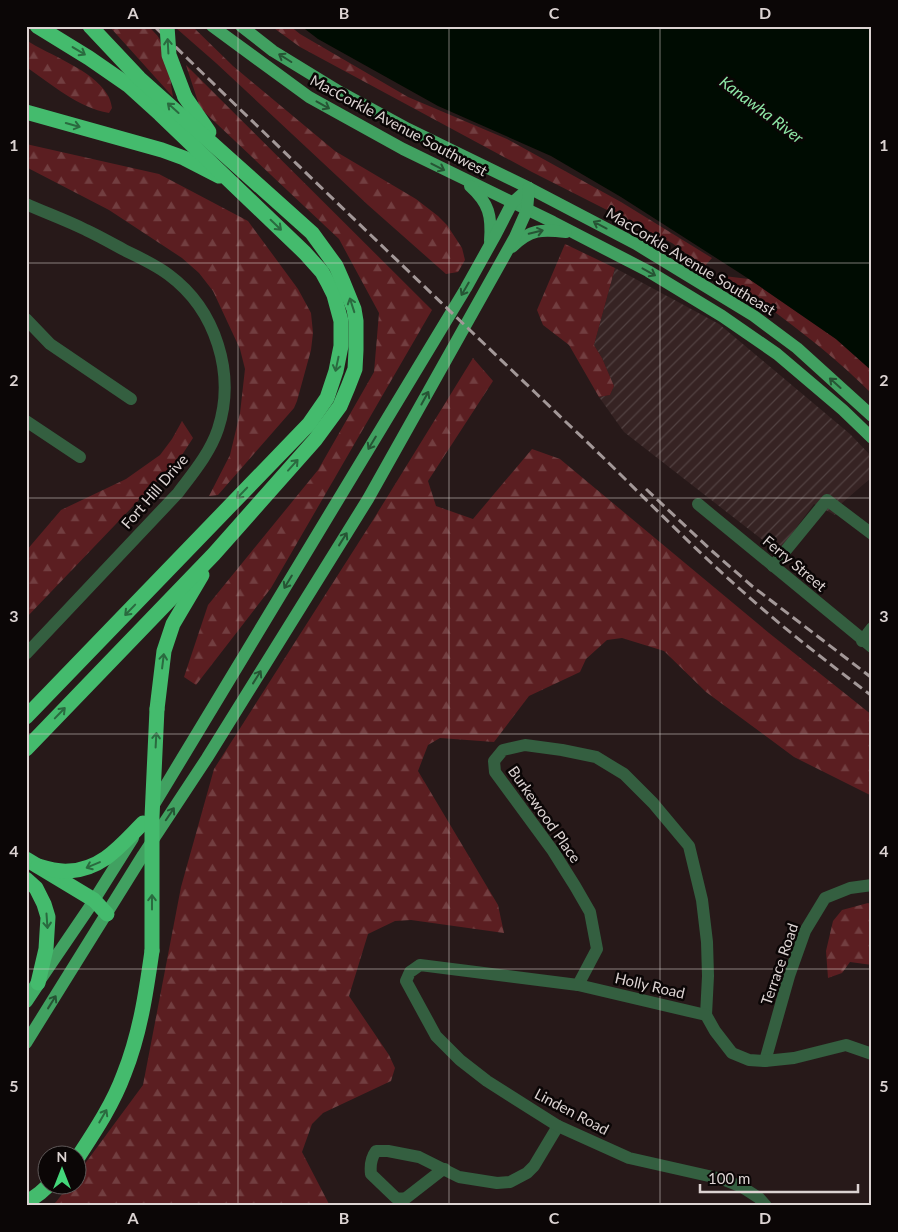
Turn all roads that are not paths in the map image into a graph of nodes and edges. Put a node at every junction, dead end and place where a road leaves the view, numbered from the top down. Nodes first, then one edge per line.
1 (37, 26) edge
2 (90, 26) edge
3 (167, 26) edge
4 (212, 26) edge
5 (241, 26) edge
6 (26, 112) edge
7 (249, 176) junction
8 (462, 179) junction
9 (529, 188) junction
10 (241, 191) junction
11 (512, 203) junction
12 (26, 204) edge
13 (527, 210) junction
14 (575, 233) junction
15 (489, 246) junction
16 (505, 254) junction
17 (26, 319) edge
18 (131, 399) dead end
19 (872, 416) edge
20 (26, 421) edge
21 (872, 438) edge
22 (80, 457) dead end
23 (698, 504) dead end
24 (872, 534) edge
25 (214, 554) junction
26 (773, 566) junction
27 (872, 628) edge
28 (867, 644) edge
29 (26, 654) edge
30 (26, 717) edge
31 (26, 749) edge
32 (143, 823) junction
33 (30, 865) edge
34 (26, 879) edge
35 (872, 884) edge
36 (92, 904) junction
37 (107, 914) junction
38 (406, 981) joint
39 (38, 983) junction
40 (578, 985) junction
41 (26, 1002) edge
42 (706, 1015) junction
43 (26, 1043) edge
44 (872, 1054) edge
45 (765, 1061) junction
46 (558, 1126) junction
47 (86, 1144) edge
48 (445, 1169) junction
49 (40, 1194) edge
50 (26, 1203) edge
51 (766, 1206) edge

1 -> 10 highway
7 -> 2 highway
7 -> 3 highway, bridge
4 -> 8 main road, MacCorkle Avenue Southwest
9 -> 5 main road, MacCorkle Avenue Southwest
6 -> 10 highway
25 -> 7 highway
8 - 11 main road, MacCorkle Avenue Southwest
8 - 15 main road
9 - 11 main road
9 - 13 main road
19 -> 9 main road, MacCorkle Avenue Southeast
10 -> 30 highway
11 - 13 main road, MacCorkle Avenue Southwest
11 - 15 main road
12 - 29 street, Fort Hill Drive
13 - 14 main road, MacCorkle Avenue Southeast
13 - 16 main road
16 -> 14 main road
14 -> 21 main road, MacCorkle Avenue Southeast
15 -> 32 main road
37 -> 16 main road
17 - 18 street
20 - 22 street
23 - 26 street, Ferry Street
24 - 26 street
31 -> 25 highway
47 -> 25 highway, bridge
26 - 28 street, Ferry Street
27 - 28 street
32 -> 33 highway
32 - 36 main road
33 - 36 highway
34 -> 39 highway
35 - 45 street, Terrace Road
36 - 37 highway
36 - 39 main road
43 -> 37 main road
38 - 40 street, Holly Road
38 - 46 street, Linden Road
39 - 41 highway
40 - 42 street, Holly Road
40 - 42 street, Burkewood Place
42 - 45 street
44 - 45 street
46 - 48 street
46 - 51 street, Linden Road
48 - 48 street
49 - 50 highway

